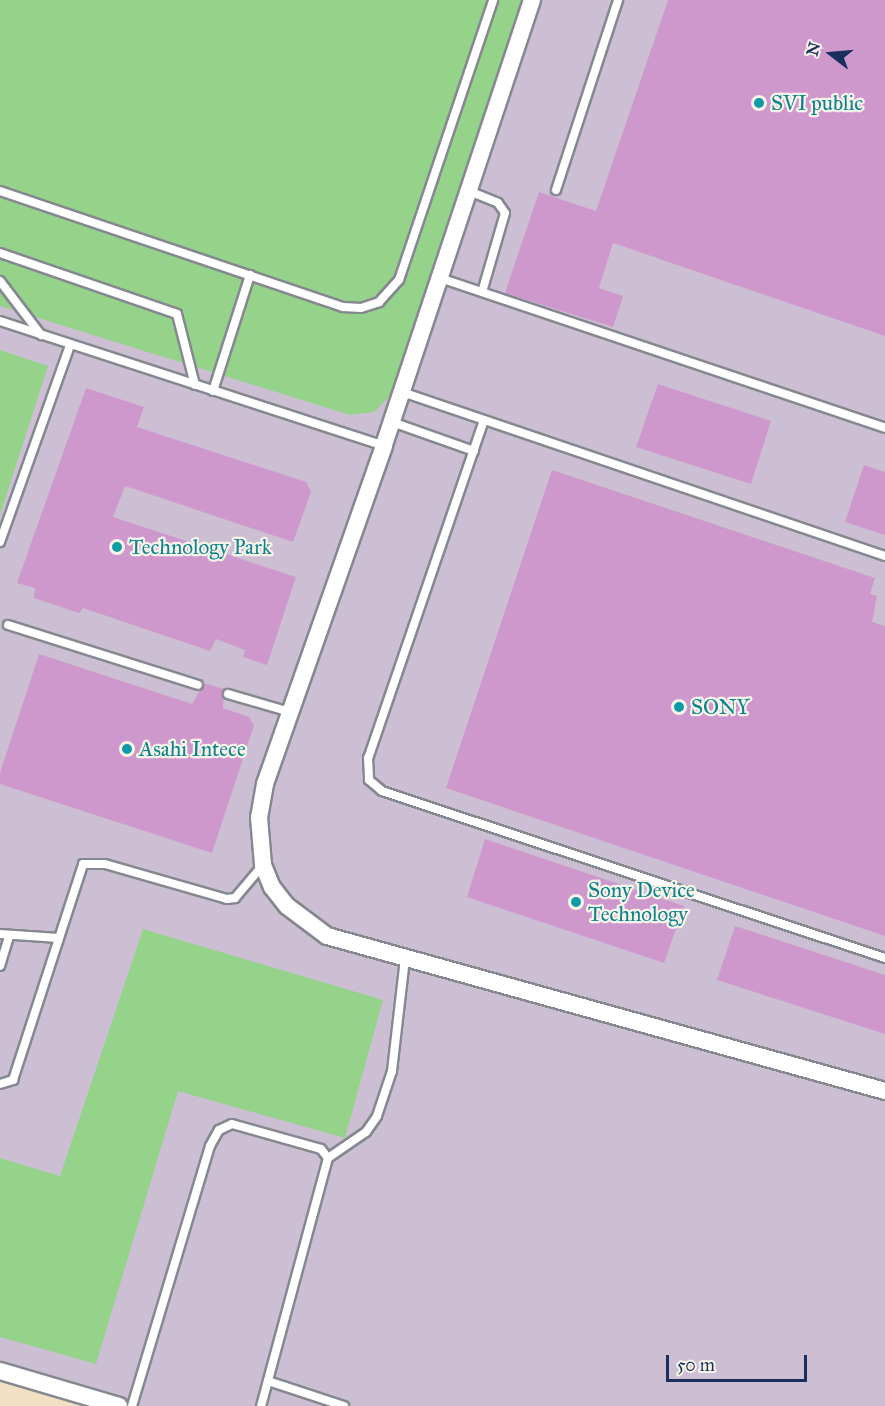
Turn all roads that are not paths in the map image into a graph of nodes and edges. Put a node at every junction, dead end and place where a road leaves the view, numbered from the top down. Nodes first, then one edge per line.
1 (493, 0) edge
2 (532, 0) edge
3 (618, 0) edge
4 (556, 190) dead end
5 (0, 191) edge
6 (469, 191) junction
7 (0, 253) edge
8 (250, 275) junction
9 (440, 278) junction
10 (0, 281) edge
11 (482, 292) junction
12 (0, 321) edge
13 (41, 335) junction
14 (70, 345) junction
15 (195, 385) junction
16 (213, 391) junction
17 (402, 392) junction
18 (484, 420) junction
19 (392, 422) junction
20 (885, 428) edge
21 (384, 446) junction
22 (474, 451) junction
23 (0, 542) edge
24 (885, 556) edge
25 (8, 625) dead end
26 (198, 685) dead end
27 (228, 694) dead end
28 (290, 712) junction
29 (263, 865) junction
30 (4, 935) edge
31 (59, 938) junction
32 (885, 958) edge
33 (405, 959) junction
34 (0, 966) edge
35 (0, 1084) edge
36 (885, 1091) edge
37 (328, 1158) junction
38 (0, 1371) edge
39 (267, 1385) junction
40 (119, 1406) edge
41 (132, 1406) edge
42 (261, 1406) edge
43 (344, 1406) edge

1 - 8 lane
2 - 6 street
3 - 4 lane
5 - 8 lane
6 - 9 street
6 - 11 lane
7 - 15 lane
8 - 16 lane
9 - 11 lane
9 - 17 street
10 - 13 lane
11 - 20 lane
12 - 13 lane
13 - 14 lane
14 - 15 lane
14 - 23 lane
15 - 16 lane
16 - 21 lane
17 - 18 lane
17 - 19 street
18 - 22 lane
18 - 24 lane
19 - 21 street
19 - 22 lane
21 - 28 street
22 - 32 lane
25 - 26 lane
27 - 28 lane
28 - 29 street
29 - 31 lane
29 - 33 street
30 - 31 lane
30 - 34 lane
31 - 35 lane
33 - 36 street
33 - 37 lane
37 - 39 lane
37 - 41 lane
38 - 40 street
39 - 42 lane
39 - 43 lane

